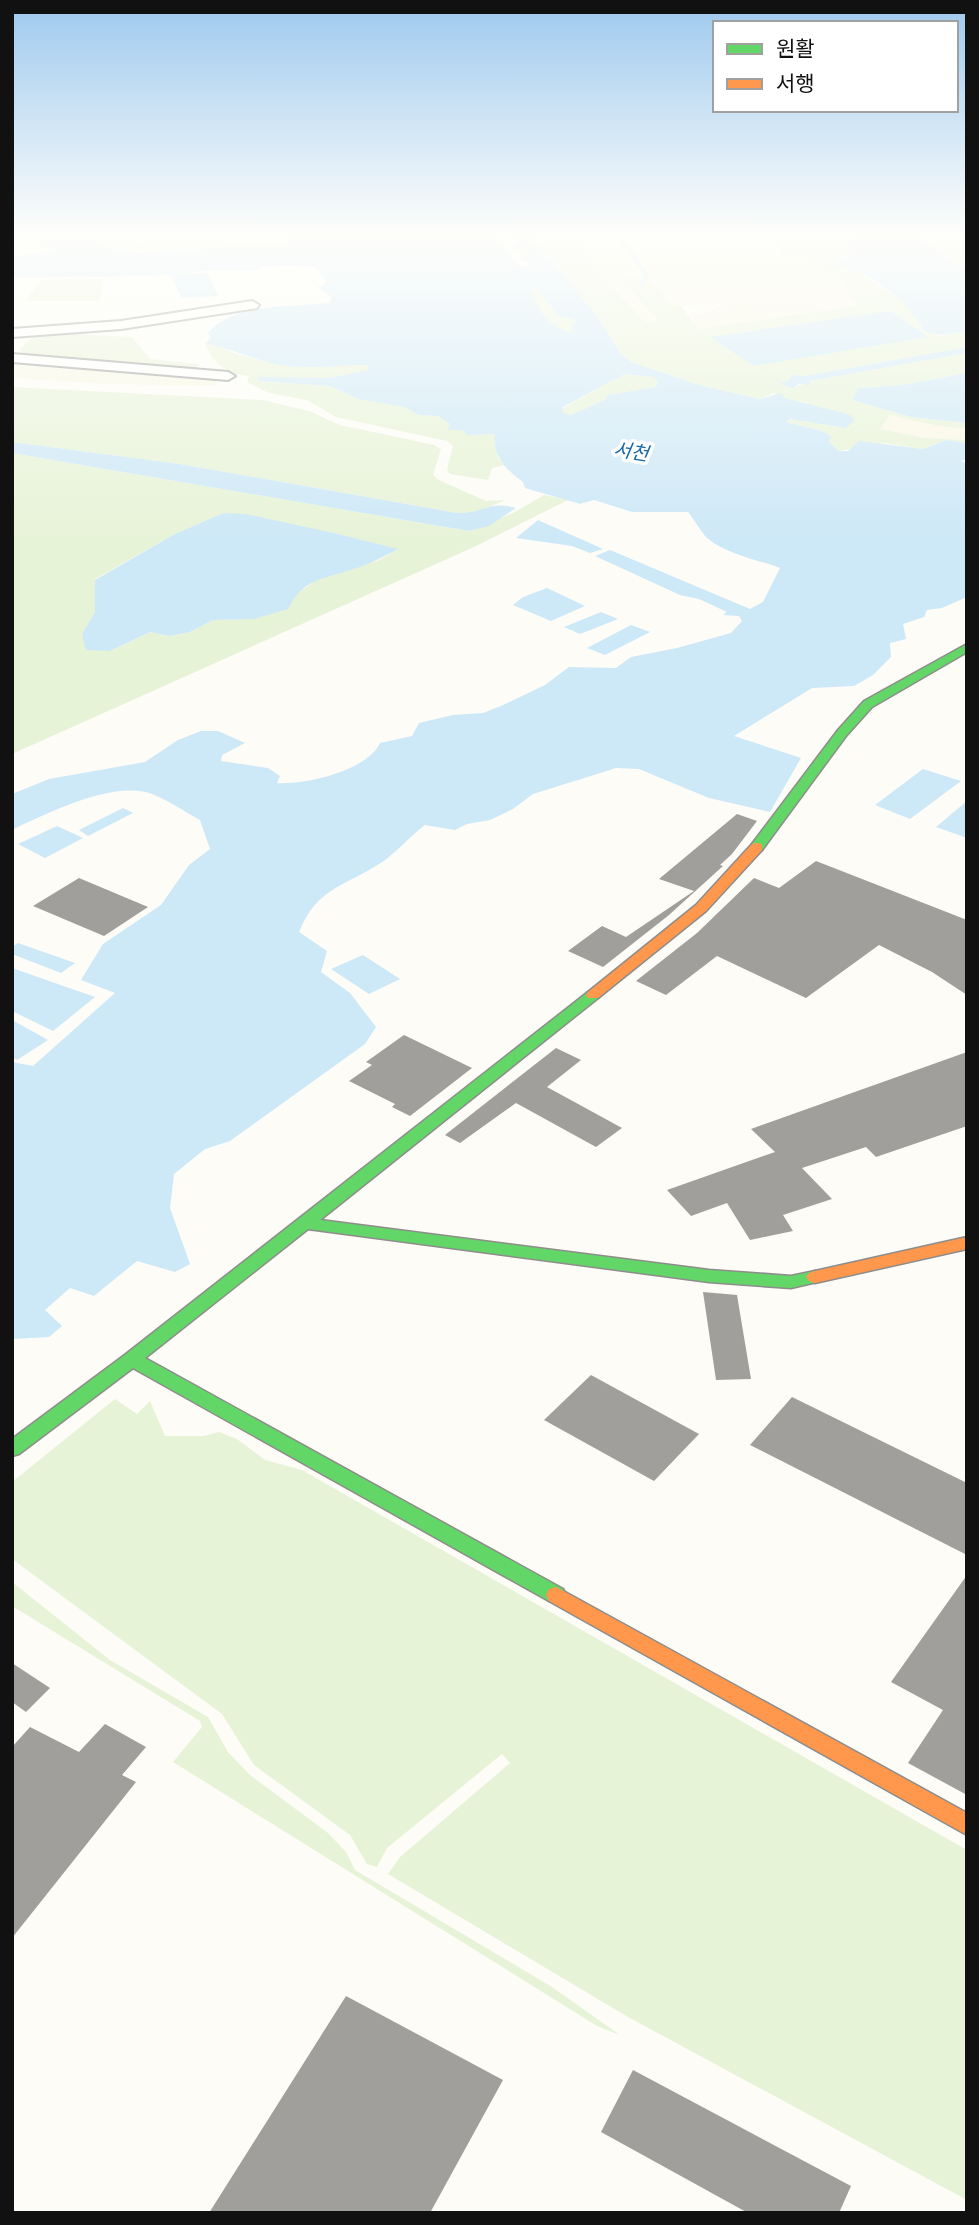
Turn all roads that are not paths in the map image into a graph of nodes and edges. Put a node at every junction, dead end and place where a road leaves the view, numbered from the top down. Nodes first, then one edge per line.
1 (12, 358) edge
2 (228, 376) dead end
3 (967, 647) edge
4 (304, 1223) junction
5 (967, 1243) edge
6 (132, 1359) junction
7 (12, 1449) edge
8 (967, 1825) edge

1 - 2 street
3 - 4 street
4 - 5 street
4 - 6 street
6 - 7 street
6 - 8 street

